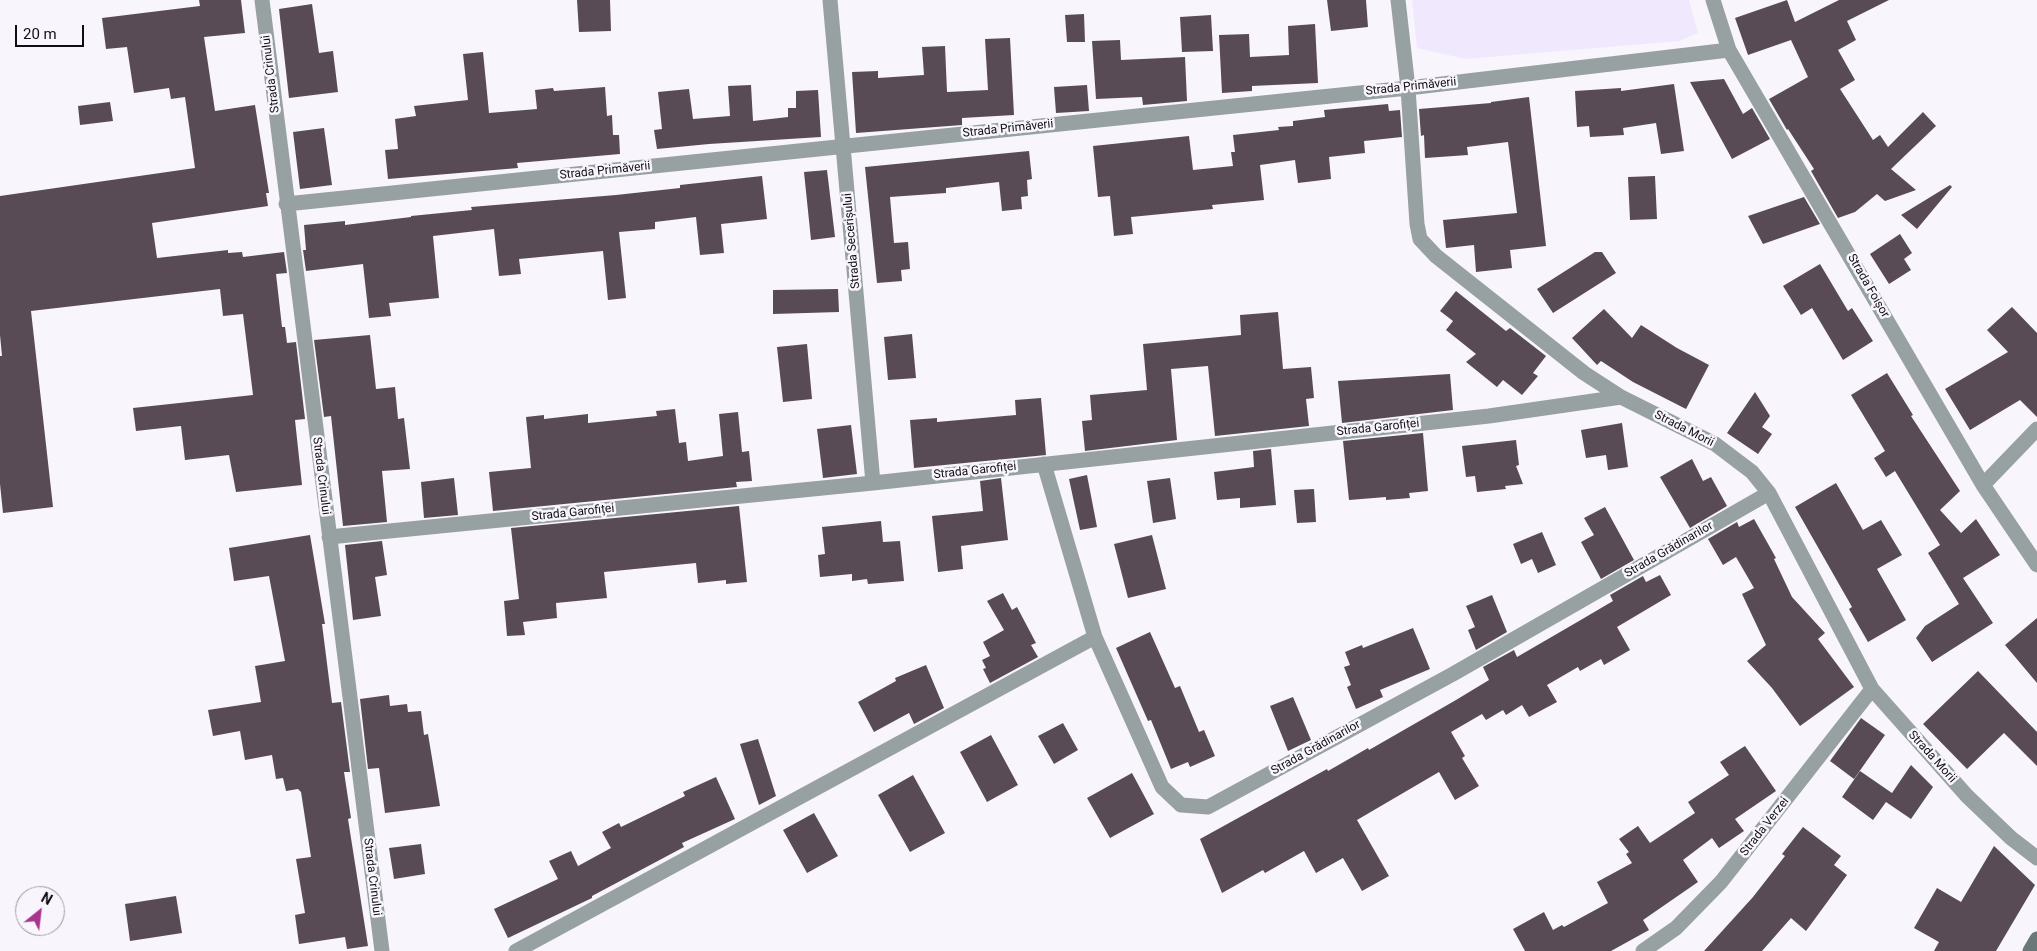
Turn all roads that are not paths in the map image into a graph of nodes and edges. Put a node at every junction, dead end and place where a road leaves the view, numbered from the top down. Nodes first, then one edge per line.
1 (262, 0) edge
2 (830, 0) edge
3 (1398, 0) edge
4 (1713, 0) edge
5 (1729, 50) junction
6 (1408, 88) junction
7 (843, 145) junction
8 (286, 204) junction
9 (1621, 397) junction
10 (2037, 429) edge
11 (1044, 464) junction
12 (873, 483) junction
13 (1983, 485) junction
14 (1769, 493) junction
15 (329, 537) junction
16 (2037, 565) edge
17 (1095, 637) junction
18 (1872, 689) junction
19 (2037, 858) edge
20 (2037, 939) edge
21 (382, 951) edge
22 (516, 951) edge
23 (1644, 951) edge
24 (2030, 951) edge

1 - 8 street, Strada Crinului
2 - 7 street, Strada Secerișului
3 - 6 street, Strada Morii
4 - 5 street, Strada Foișor
5 - 6 street, Strada Primăverii
5 - 13 street, Strada Foișor
6 - 7 street, Strada Primăverii
6 - 9 street, Strada Morii
7 - 8 street, Strada Primăverii
7 - 12 street, Strada Secerișului
8 - 15 street, Strada Crinului
9 - 11 street, Strada Garofiței
9 - 14 street, Strada Morii
10 - 13 street
11 - 12 street, Strada Garofiței
11 - 17 street, Strada Grădinarilor
12 - 15 street, Strada Garofiței
13 - 16 street, Strada Foișor
14 - 17 street, Strada Grădinarilor
14 - 18 street, Strada Morii
15 - 21 street, Strada Crinului
17 - 22 street
18 - 19 street, Strada Morii
18 - 23 street, Strada Verzei
20 - 24 street

